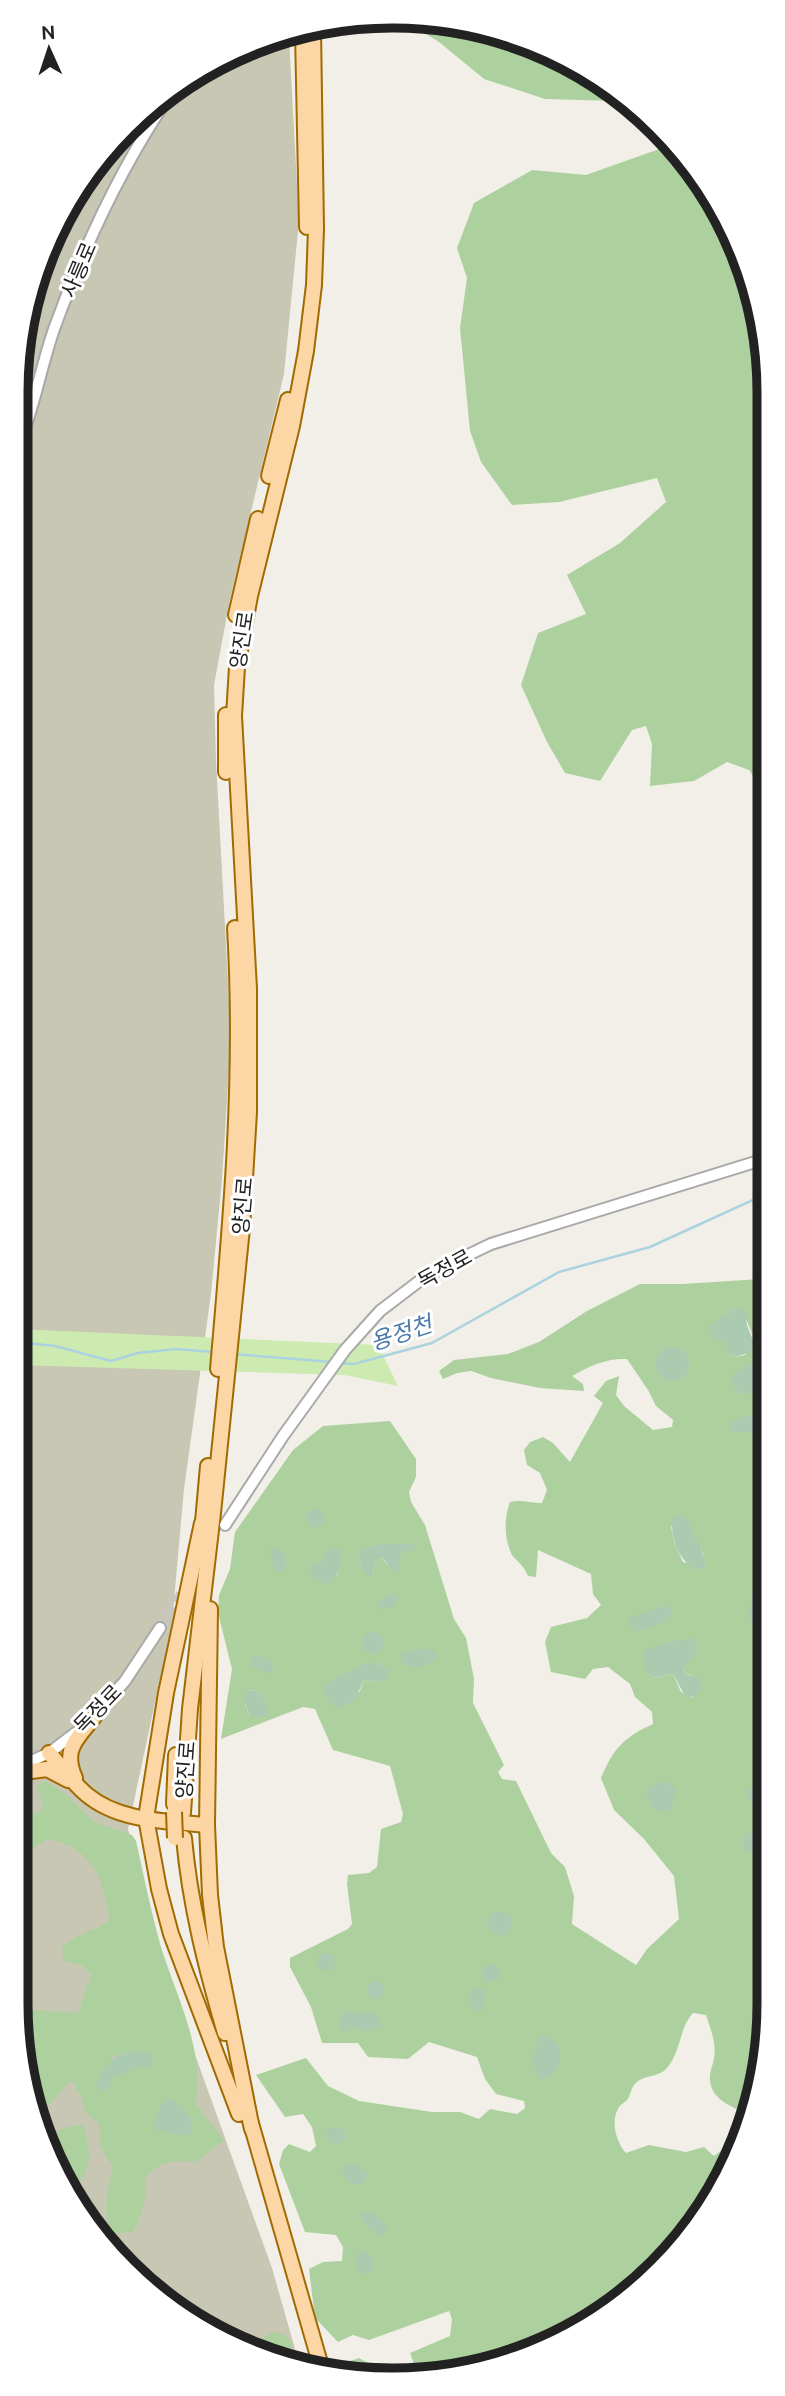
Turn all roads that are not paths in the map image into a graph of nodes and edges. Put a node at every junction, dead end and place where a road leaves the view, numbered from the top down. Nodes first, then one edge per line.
1 (313, 37) edge
2 (303, 39) edge
3 (157, 114) edge
4 (28, 413) edge
5 (757, 1161) edge
6 (228, 1317) junction
7 (208, 1518) junction
8 (225, 1525) dead end
9 (160, 1628) tunnel mouth
10 (94, 1717) junction
11 (48, 1753) junction
12 (28, 1764) edge
13 (28, 1770) edge
14 (78, 1786) junction
15 (146, 1818) junction
16 (207, 1825) junction
17 (180, 1838) junction
18 (239, 2114) junction
19 (252, 2129) junction
20 (310, 2359) edge
21 (319, 2361) edge

1 - 6 main road, 양진로
2 - 6 main road, 양진로
3 - 4 street, 사릉로
5 - 8 street, 독정로
6 - 7 main road, 양진로
7 - 15 main road
7 - 16 main road
7 - 17 main road, 양진로, bridge
9 - 10 street, 독정로
10 - 11 street, 독정로
10 - 14 main road
11 - 12 street, 독정로
11 - 14 main road
13 - 14 main road
14 - 15 main road
15 - 16 main road
15 - 18 main road
16 - 19 main road
17 - 18 main road, 양진로
17 - 19 main road, 양진로
18 - 20 main road, 양진로
19 - 21 main road, 양진로

